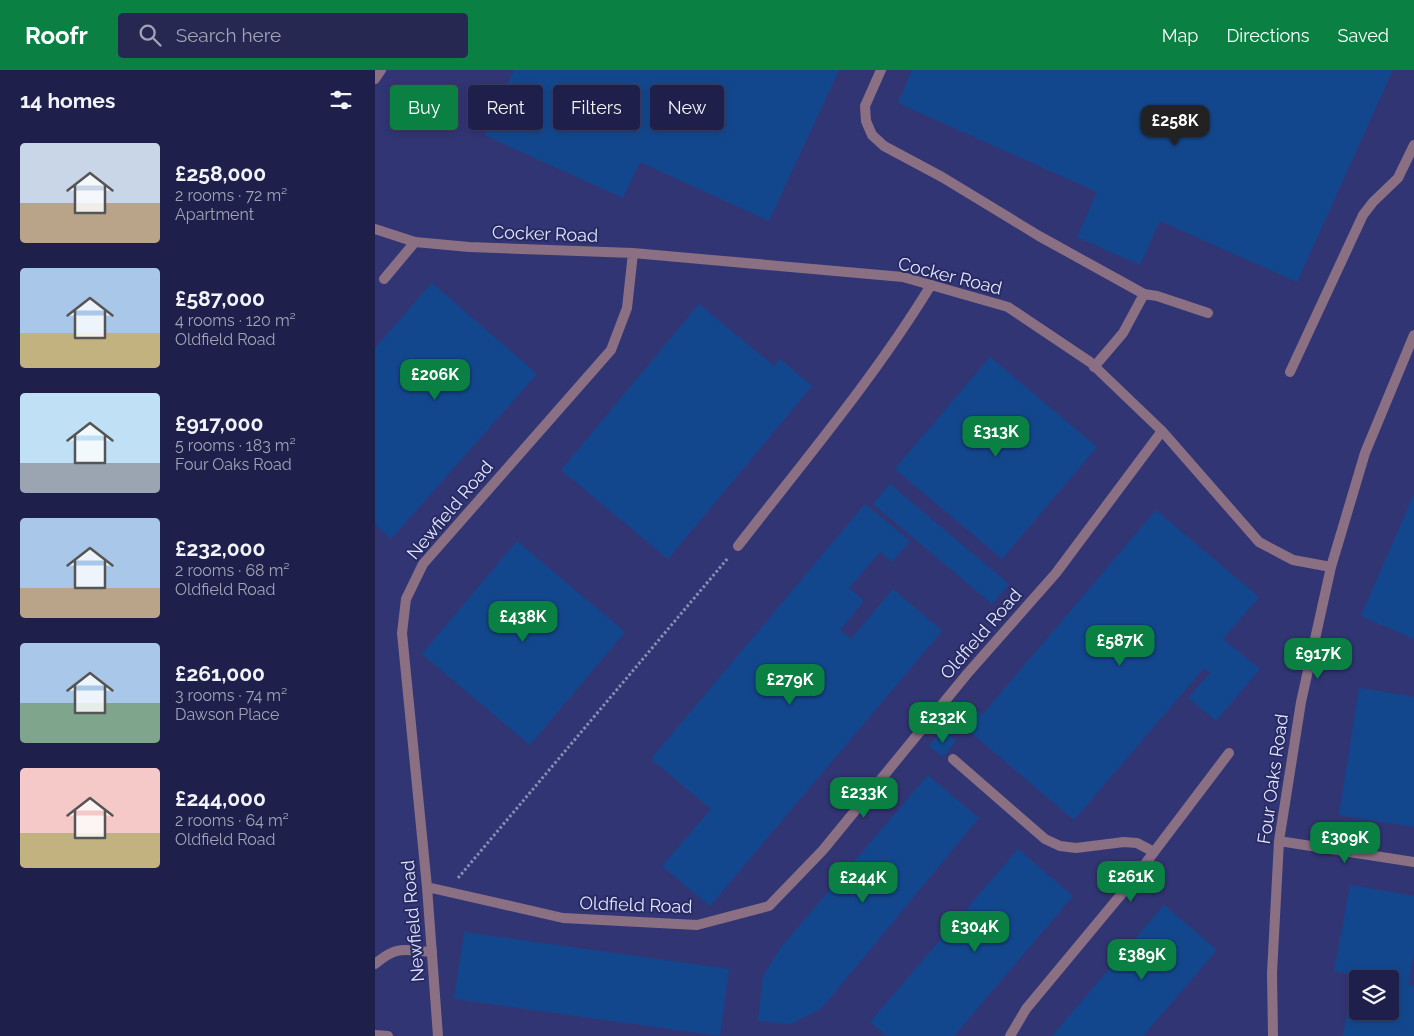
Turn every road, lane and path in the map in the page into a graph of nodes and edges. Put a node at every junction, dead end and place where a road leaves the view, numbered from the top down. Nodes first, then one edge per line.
1 (381, 70) edge
2 (881, 70) edge
3 (375, 79) edge
4 (1414, 145) edge
5 (375, 229) edge
6 (415, 242) junction
7 (633, 253) junction
8 (384, 279) dead end
9 (931, 285) junction
10 (1144, 294) junction
11 (1208, 313) dead end
12 (1414, 335) edge
13 (1095, 367) junction
14 (1290, 372) dead end
15 (1162, 431) junction
16 (738, 546) joint
17 (1331, 567) junction
18 (1229, 753) dead end
19 (953, 759) dead end
20 (1279, 841) junction
21 (1155, 852) junction
22 (1414, 862) edge
23 (427, 887) junction
24 (446, 892) junction
25 (432, 952) junction
26 (375, 964) edge
27 (375, 1035) edge
28 (388, 1036) edge
29 (438, 1036) edge
30 (1010, 1036) edge
31 (1273, 1036) edge

1 - 3 street
2 - 10 street
4 - 14 street
5 - 6 street, Cocker Road
6 - 7 street, Cocker Road
6 - 8 street
7 - 9 street, Cocker Road
7 - 23 street, Newfield Road
9 - 13 street, Cocker Road
9 - 16 street
10 - 11 street
10 - 13 street
12 - 17 street, Four Oaks Road
13 - 15 street, Cocker Road
15 - 17 street, Cocker Road
15 - 24 street, Oldfield Road
16 - 24 path
17 - 20 street, Four Oaks Road
18 - 21 street
19 - 21 street
20 - 22 street
20 - 31 street, Four Oaks Road
21 - 30 street
23 - 24 street, Oldfield Road
23 - 25 street, Newfield Road
25 - 26 street
25 - 29 street, Newfield Road
27 - 28 street

